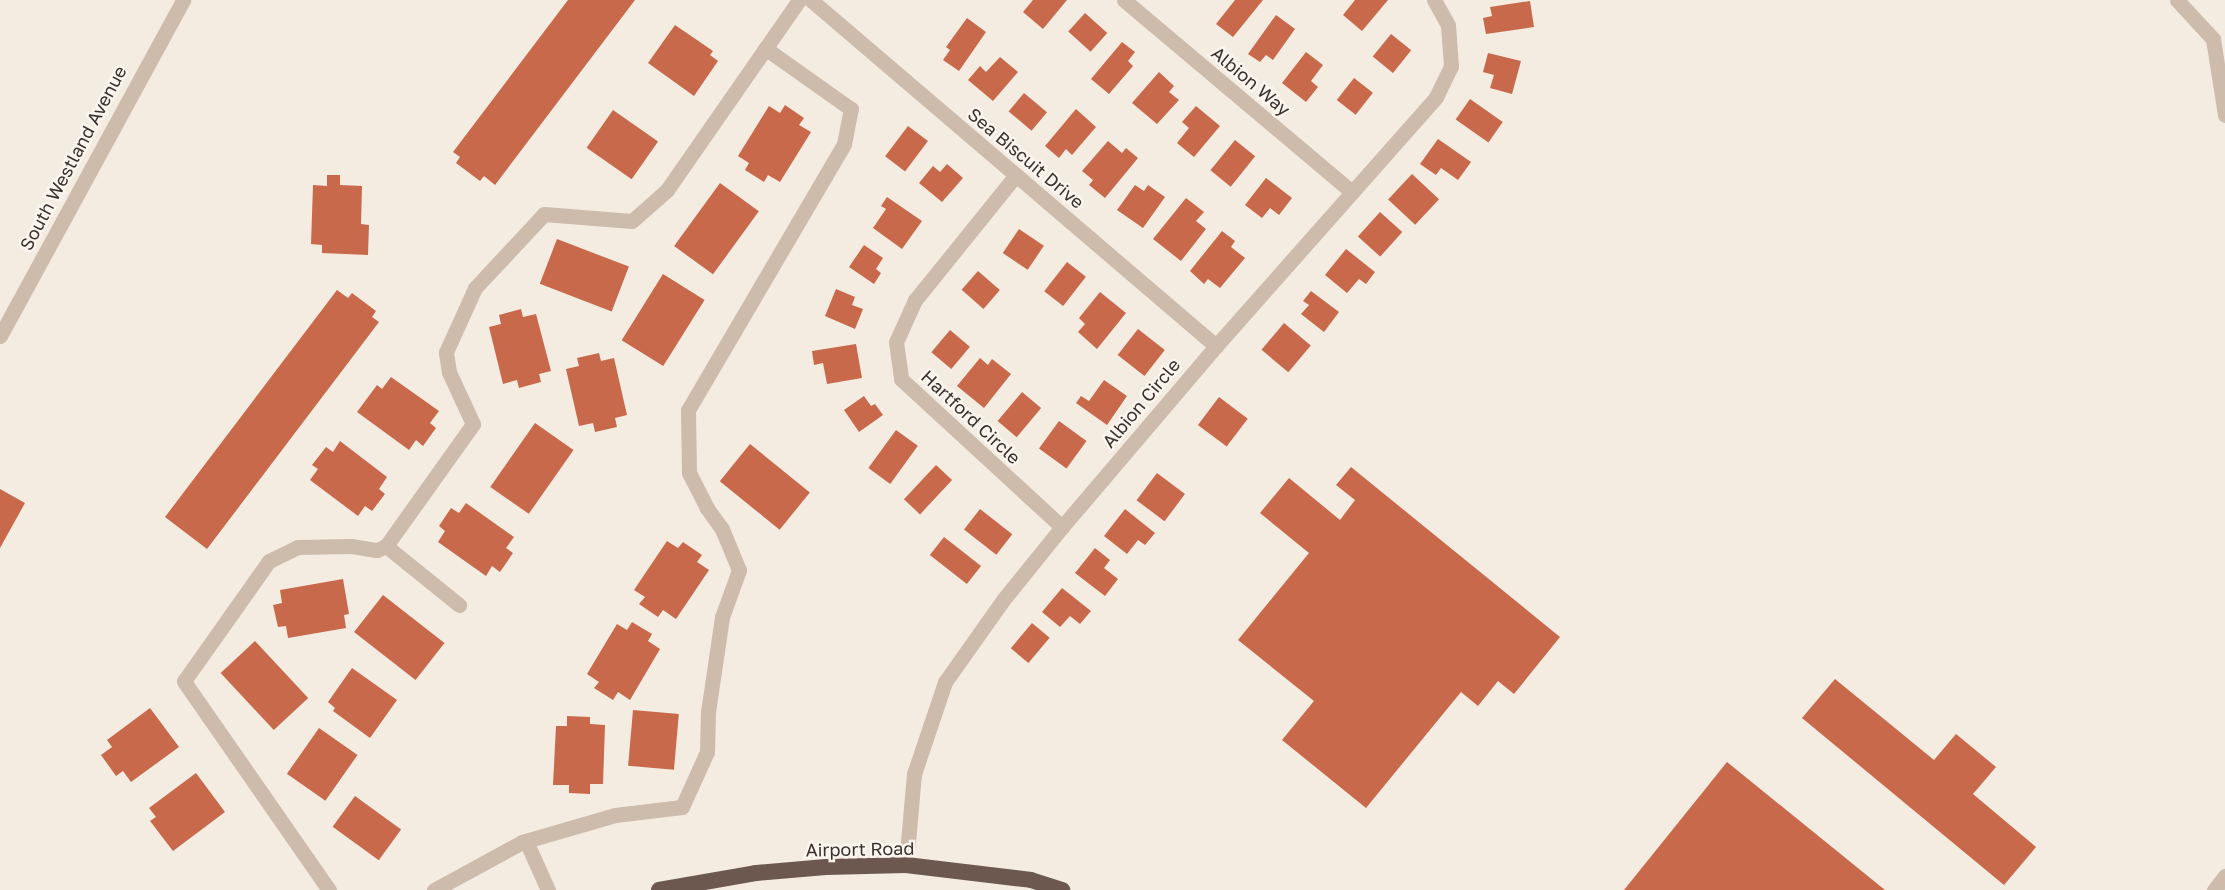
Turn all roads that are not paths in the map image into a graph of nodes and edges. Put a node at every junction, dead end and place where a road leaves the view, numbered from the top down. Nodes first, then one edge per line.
1 (183, 0) edge
2 (798, 0) edge
3 (811, 0) edge
4 (1124, 0) edge
5 (1434, 0) edge
6 (2177, 0) edge
7 (765, 48) junction
8 (2225, 115) edge
9 (1016, 175) junction
10 (1352, 192) junction
11 (0, 336) edge
12 (1216, 346) junction
13 (1062, 527) junction
14 (386, 546) junction
15 (459, 605) dead end
16 (526, 841) junction
17 (906, 865) junction
18 (2225, 876) edge
19 (329, 890) edge
20 (434, 890) edge
21 (548, 890) edge
22 (658, 890) edge
23 (1062, 890) edge
24 (2214, 890) edge

1 - 11 street, South Westland Avenue
2 - 7 street
3 - 9 street, Sea Biscuit Drive
4 - 10 street, Albion Way
5 - 10 street, Albion Circle
6 - 8 street
7 - 14 street
7 - 16 street
9 - 12 street, Sea Biscuit Drive
9 - 13 street, Hartford Circle
10 - 12 street, Albion Circle
12 - 13 street, Albion Circle
13 - 17 street, Albion Circle
14 - 15 street
14 - 19 street
16 - 20 street
16 - 21 street
17 - 22 highway, Airport Road
17 - 23 highway, Airport Road
18 - 24 street

